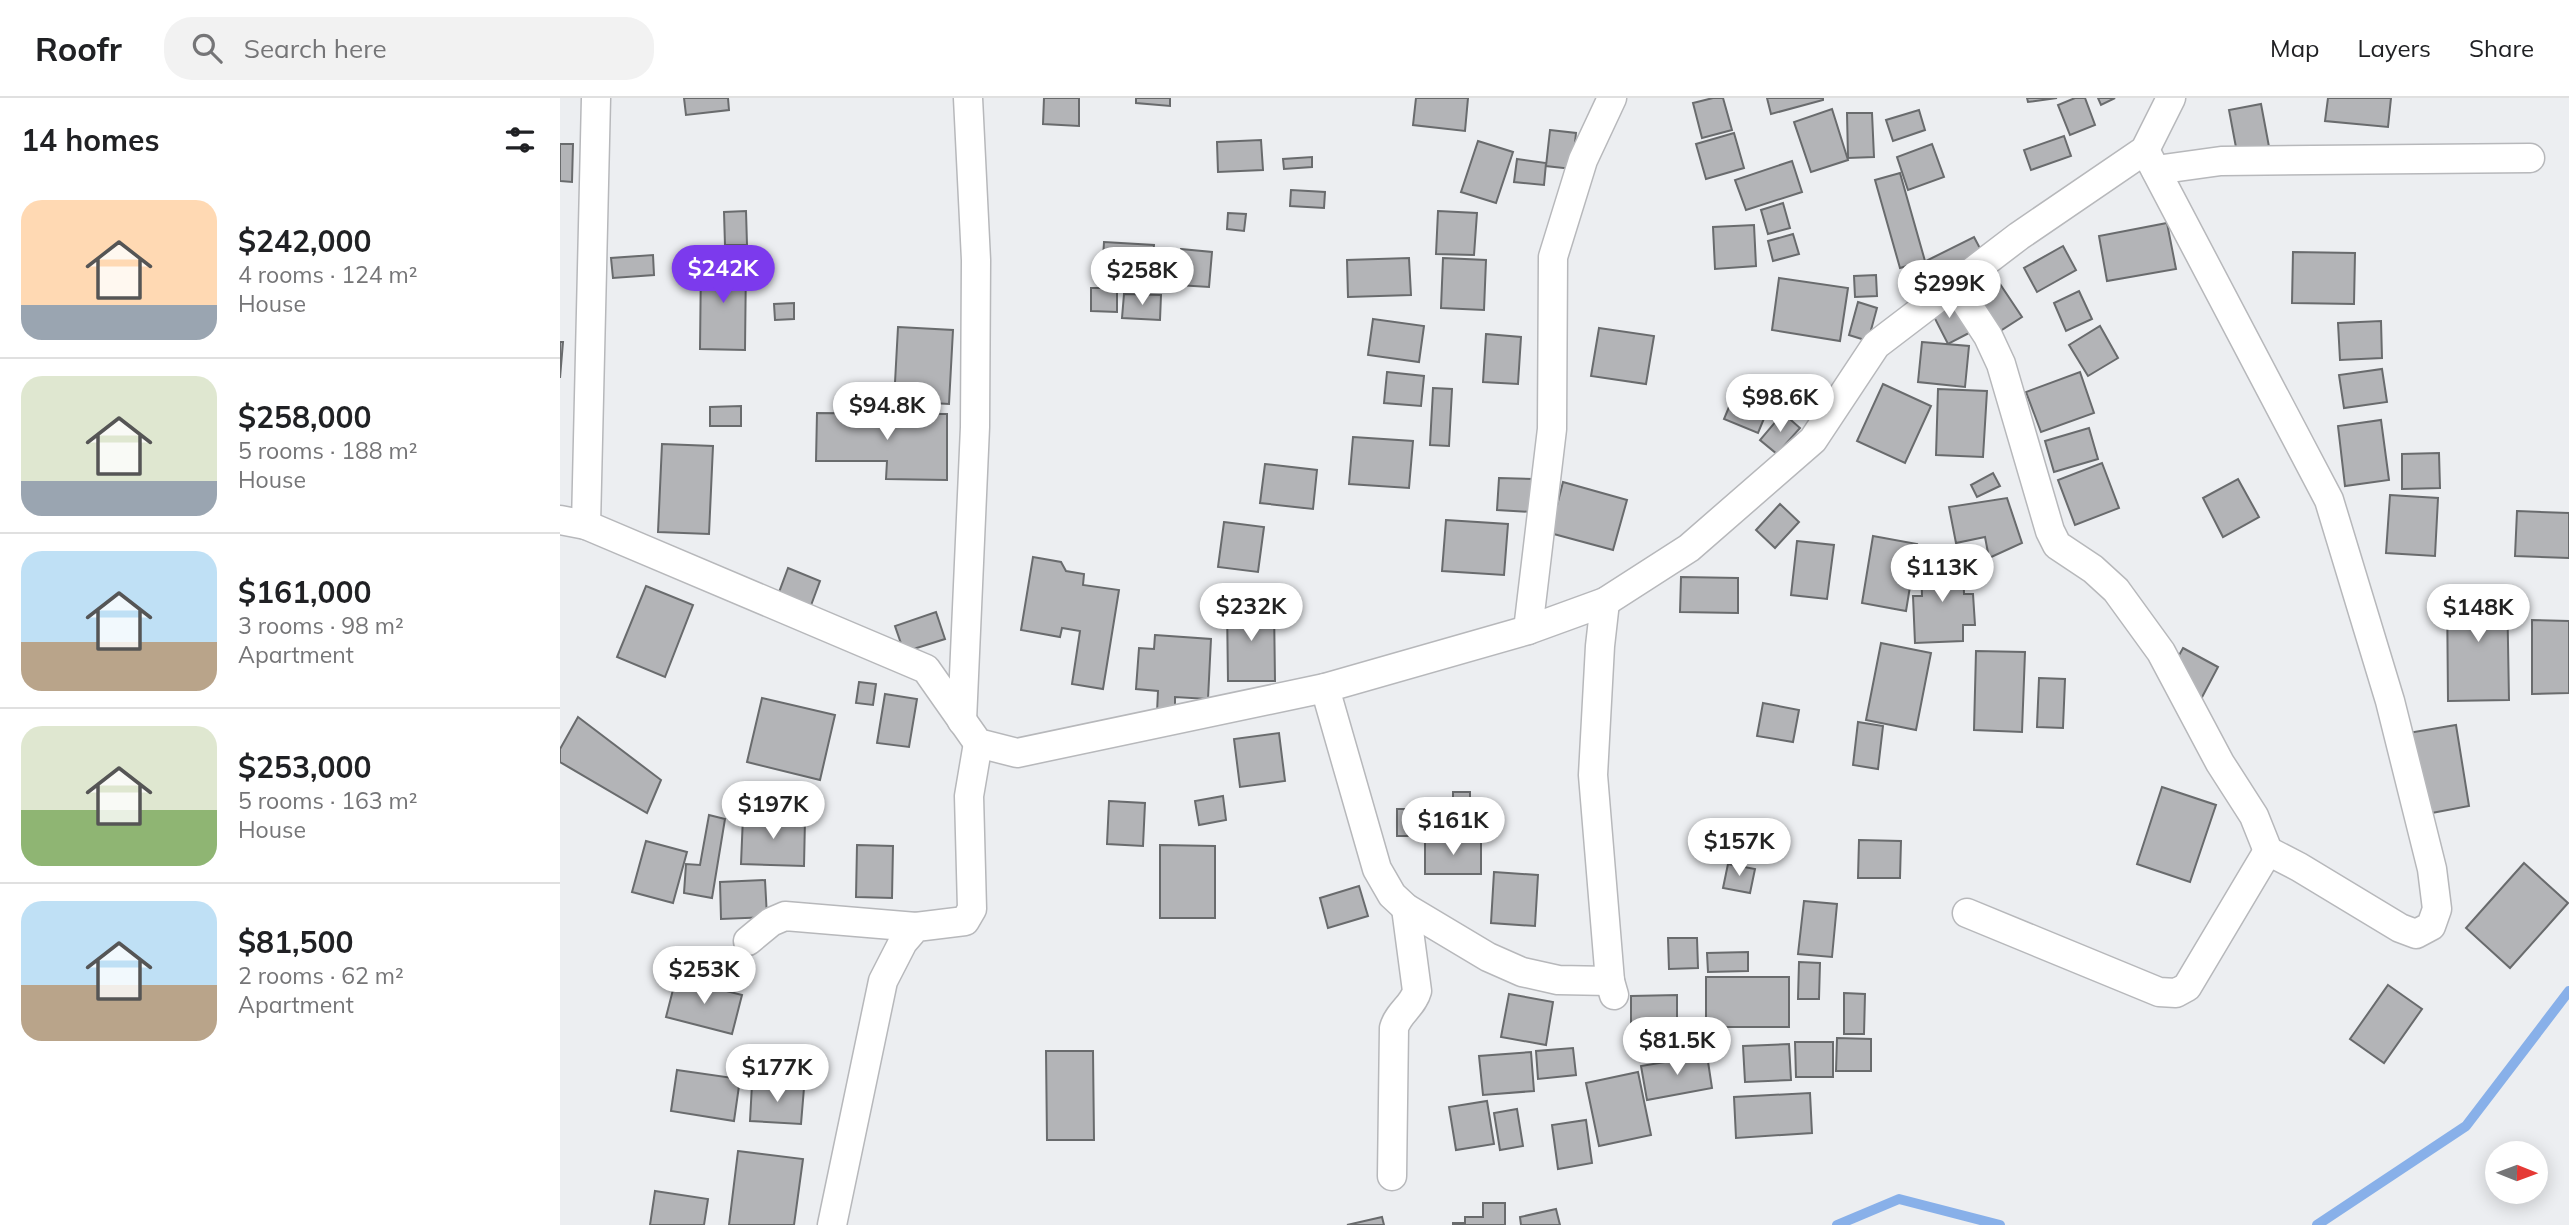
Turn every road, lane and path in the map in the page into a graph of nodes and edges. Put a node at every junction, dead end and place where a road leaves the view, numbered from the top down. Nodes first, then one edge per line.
1 (596, 98) edge
2 (968, 98) edge
3 (1612, 98) edge
4 (2171, 98) edge
5 (2530, 158) dead end
6 (2151, 160) junction
7 (1954, 284) junction
8 (573, 523) edge
9 (1605, 602) junction
10 (1528, 630) junction
11 (1325, 688) junction
12 (970, 732) junction
13 (2268, 851) junction
14 (1406, 908) junction
15 (1967, 913) dead end
16 (916, 927) junction
17 (748, 941) dead end
18 (1392, 1175) dead end
19 (832, 1225) edge

1 - 8 street
2 - 12 street
3 - 10 street
4 - 6 street
5 - 6 street
6 - 7 street
6 - 13 street
7 - 9 street
7 - 13 street
8 - 12 street
9 - 10 street
9 - 14 street
10 - 11 street
11 - 12 street
11 - 14 street
12 - 16 street
13 - 15 street
14 - 18 street
16 - 17 street
16 - 19 street

